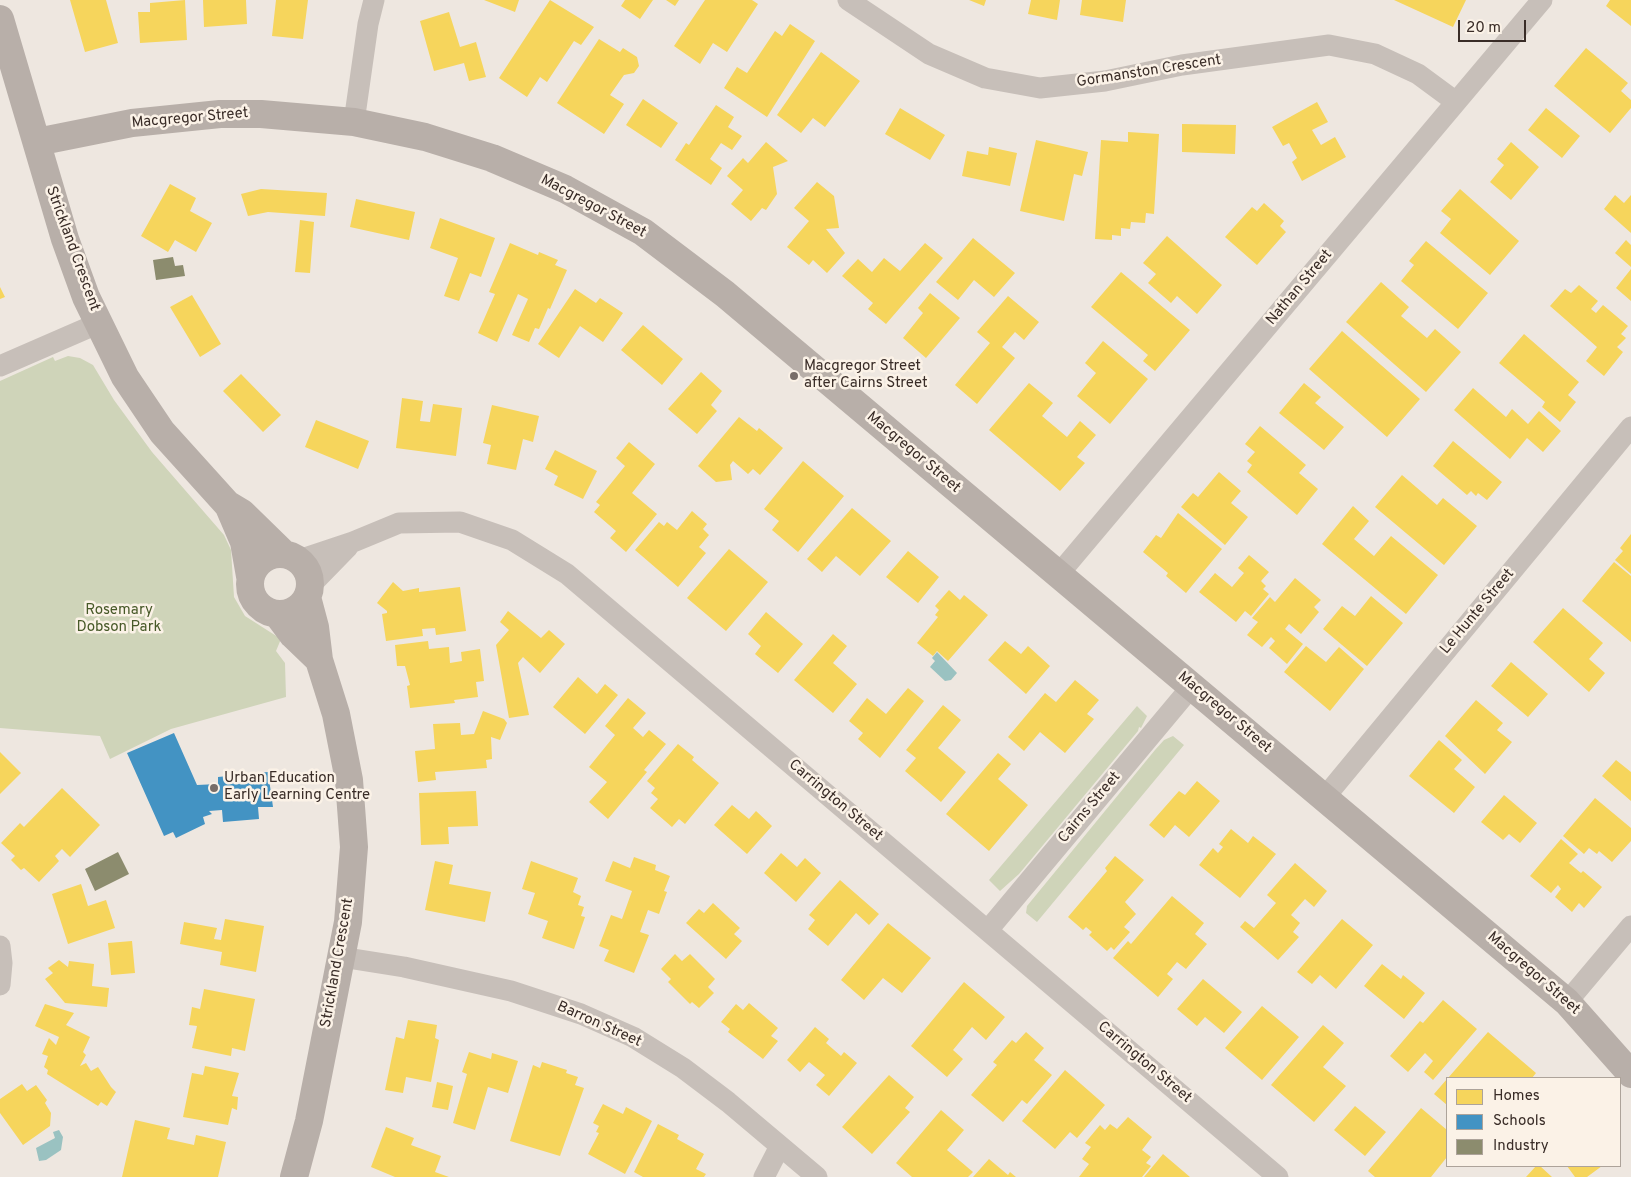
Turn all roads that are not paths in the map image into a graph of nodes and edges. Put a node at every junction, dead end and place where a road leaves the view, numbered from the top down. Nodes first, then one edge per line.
1 (374, 0) edge
2 (848, 0) edge
3 (1542, 0) edge
4 (0, 19) edge
5 (1456, 102) junction
6 (354, 122) junction
7 (37, 142) junction
8 (99, 323) junction
9 (0, 366) edge
10 (1631, 427) edge
11 (227, 504) junction
12 (353, 542) junction
13 (291, 557) junction
14 (1058, 575) junction
15 (250, 576) junction
16 (309, 591) junction
17 (278, 615) junction
18 (319, 660) junction
19 (1192, 686) junction
20 (1325, 797) junction
21 (1631, 926) edge
22 (988, 930) junction
23 (0, 946) edge
24 (341, 957) junction
25 (0, 985) edge
26 (1567, 1002) junction
27 (1631, 1074) edge
28 (780, 1146) junction
29 (294, 1177) edge
30 (764, 1177) edge
31 (817, 1177) edge
32 (1278, 1177) edge

1 - 6 street
2 - 5 street, Gormanston Crescent
3 - 5 street, Nathan Street
4 - 7 street, Strickland Crescent
5 - 14 street, Nathan Street
6 - 7 street, Macgregor Street
6 - 14 street, Macgregor Street
7 - 8 street, Strickland Crescent
8 - 9 street
8 - 11 street, Strickland Crescent
10 - 20 street, Le Hunte Street
11 - 13 street, Strickland Crescent
11 - 15 street, Strickland Crescent
12 - 13 street, Carrington Street
12 - 16 street, Carrington Street
12 - 22 street, Carrington Street
13 - 15 street
13 - 16 street
14 - 19 street, Macgregor Street
15 - 17 street
16 - 17 street
16 - 18 street, Strickland Crescent
17 - 18 street, Strickland Crescent
18 - 24 street, Strickland Crescent
19 - 20 street, Macgregor Street
19 - 22 street, Cairns Street
20 - 26 street, Macgregor Street
21 - 26 street
22 - 32 street, Carrington Street
23 - 25 street
24 - 28 street, Barron Street
24 - 29 street, Strickland Crescent
26 - 27 street, Macgregor Street
28 - 30 street
28 - 31 street, Barron Street

